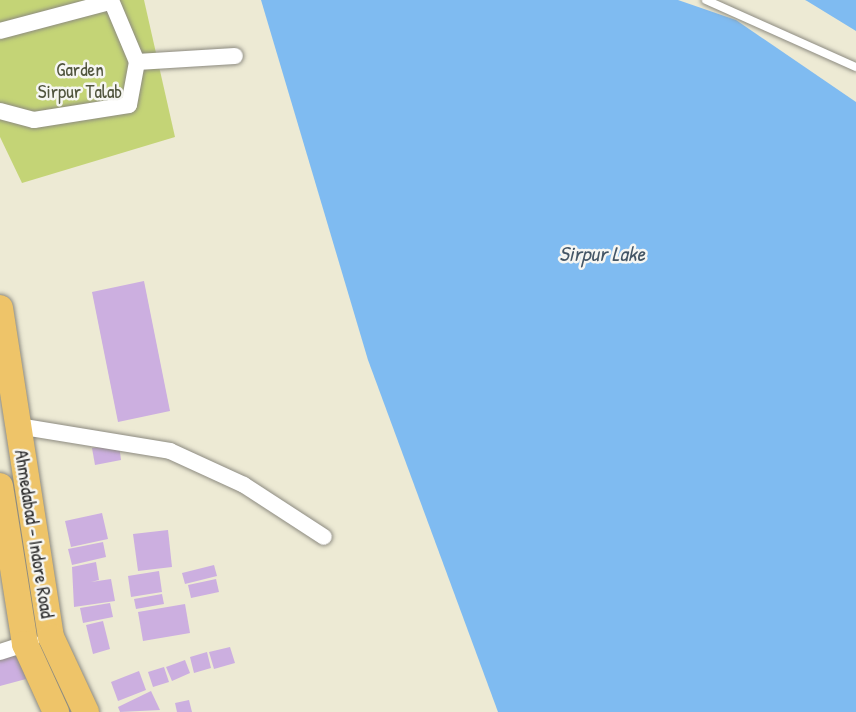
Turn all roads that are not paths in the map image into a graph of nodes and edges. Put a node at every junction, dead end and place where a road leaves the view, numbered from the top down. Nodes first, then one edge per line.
1 (706, 0) edge
2 (111, 1) edge
3 (0, 31) edge
4 (235, 56) dead end
5 (137, 62) junction
6 (856, 67) edge
7 (0, 111) edge
8 (0, 308) edge
9 (18, 426) junction
10 (0, 486) edge
11 (324, 537) dead end
12 (51, 637) junction
13 (25, 644) junction
14 (0, 652) edge
15 (56, 712) edge
16 (86, 712) edge

1 - 6 lane
2 - 3 street
2 - 5 street
4 - 5 street
5 - 7 street
8 - 9 highway, Ahmedabad - Indore Road
9 - 11 street
9 - 12 highway, Ahmedabad - Indore Road
10 - 13 highway, Ahmedabad - Indore Road
12 - 13 street
12 - 16 highway, Ahmedabad - Indore Road
13 - 14 street
13 - 15 highway, Ahmedabad - Indore Road

